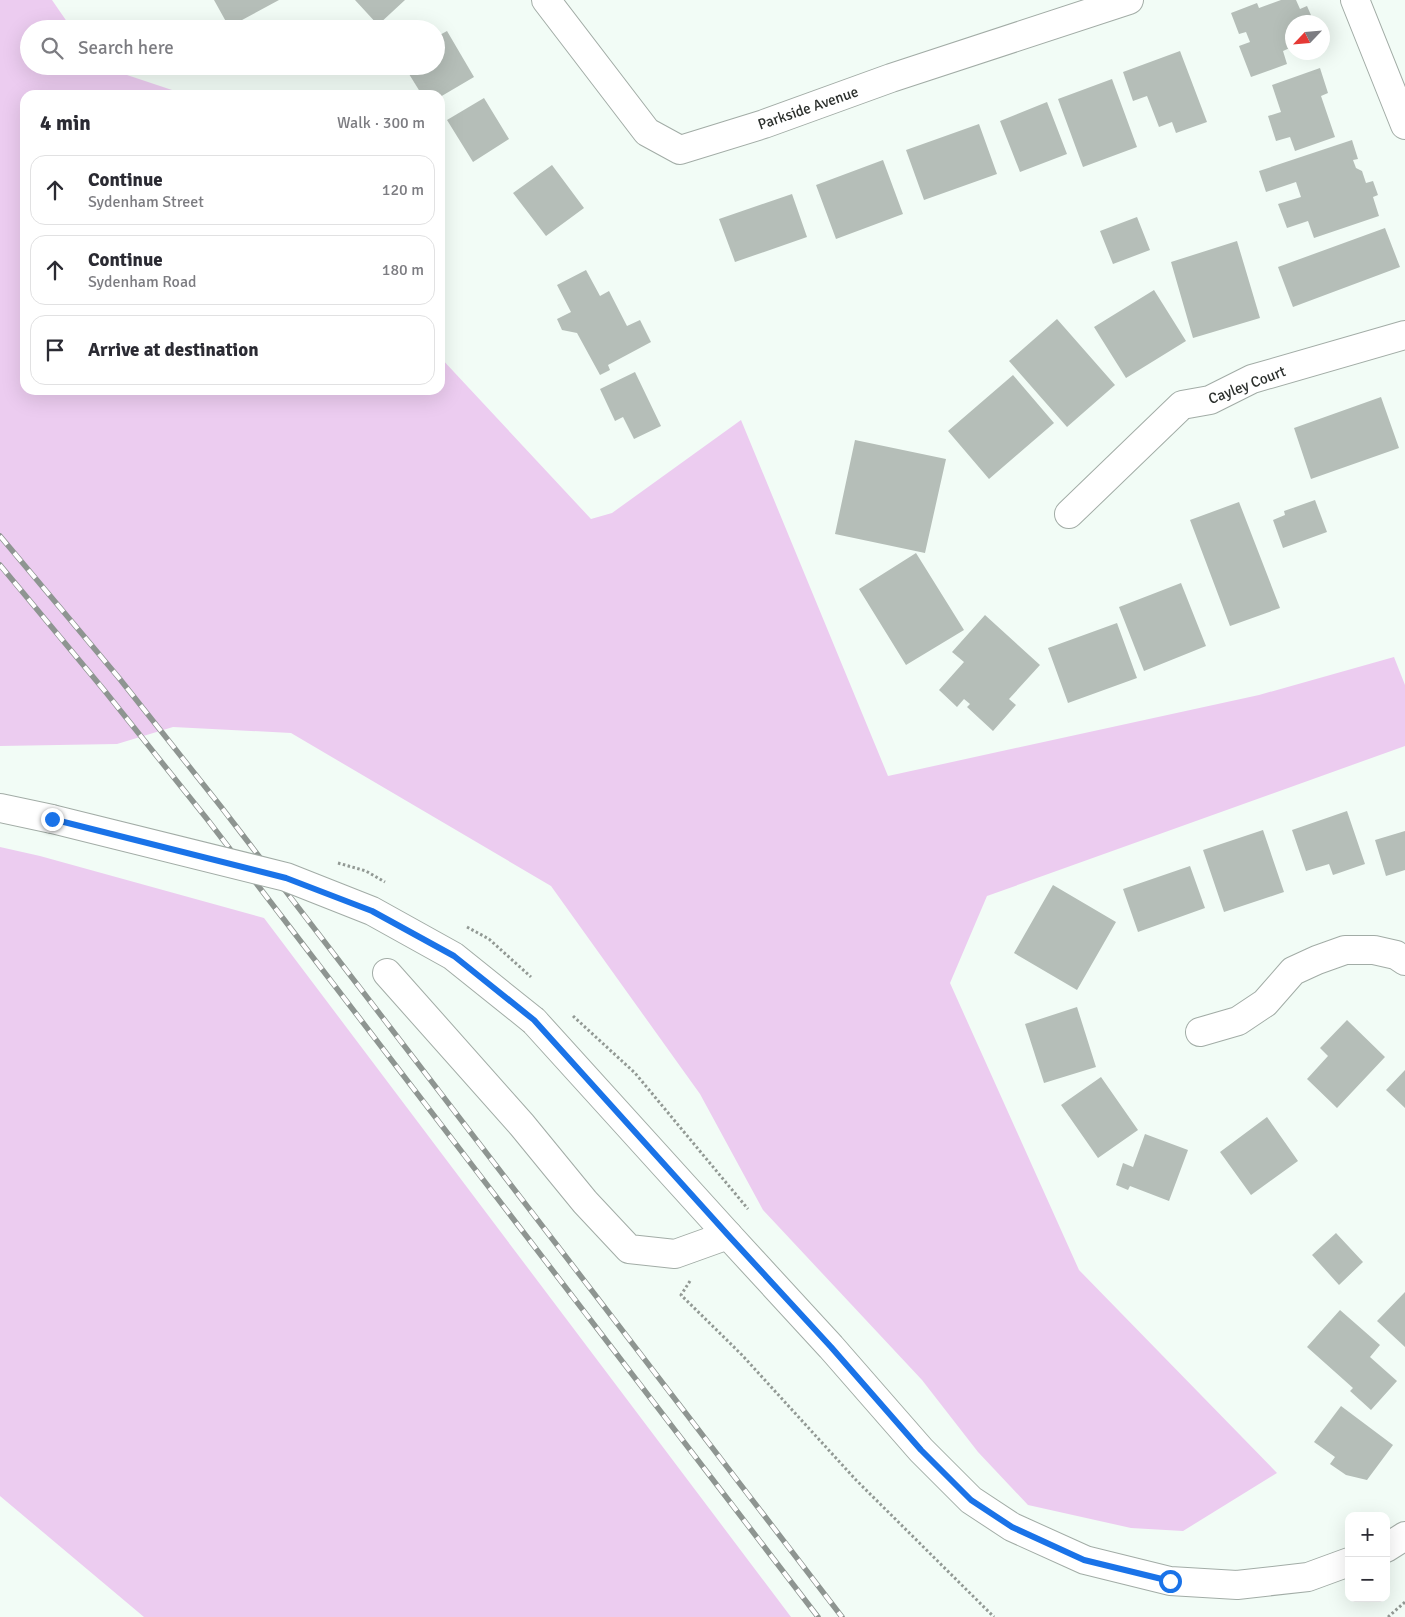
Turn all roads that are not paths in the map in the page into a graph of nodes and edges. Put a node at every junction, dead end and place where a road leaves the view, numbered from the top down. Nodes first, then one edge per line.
1 (546, 0) edge
2 (1129, 0) edge
3 (1355, 0) edge
4 (1405, 125) edge
5 (1405, 335) edge
6 (1069, 514) dead end
7 (0, 808) edge
8 (1405, 961) edge
9 (387, 973) dead end
10 (1200, 1032) dead end
11 (728, 1235) junction
12 (1405, 1536) edge
13 (1390, 1545) edge
14 (1345, 1563) edge

1 - 2 main road, Parkside Avenue
3 - 4 main road
5 - 6 main road, Cayley Court
7 - 11 main road, bridge
8 - 10 main road
9 - 11 main road
11 - 14 main road
12 - 13 main road

